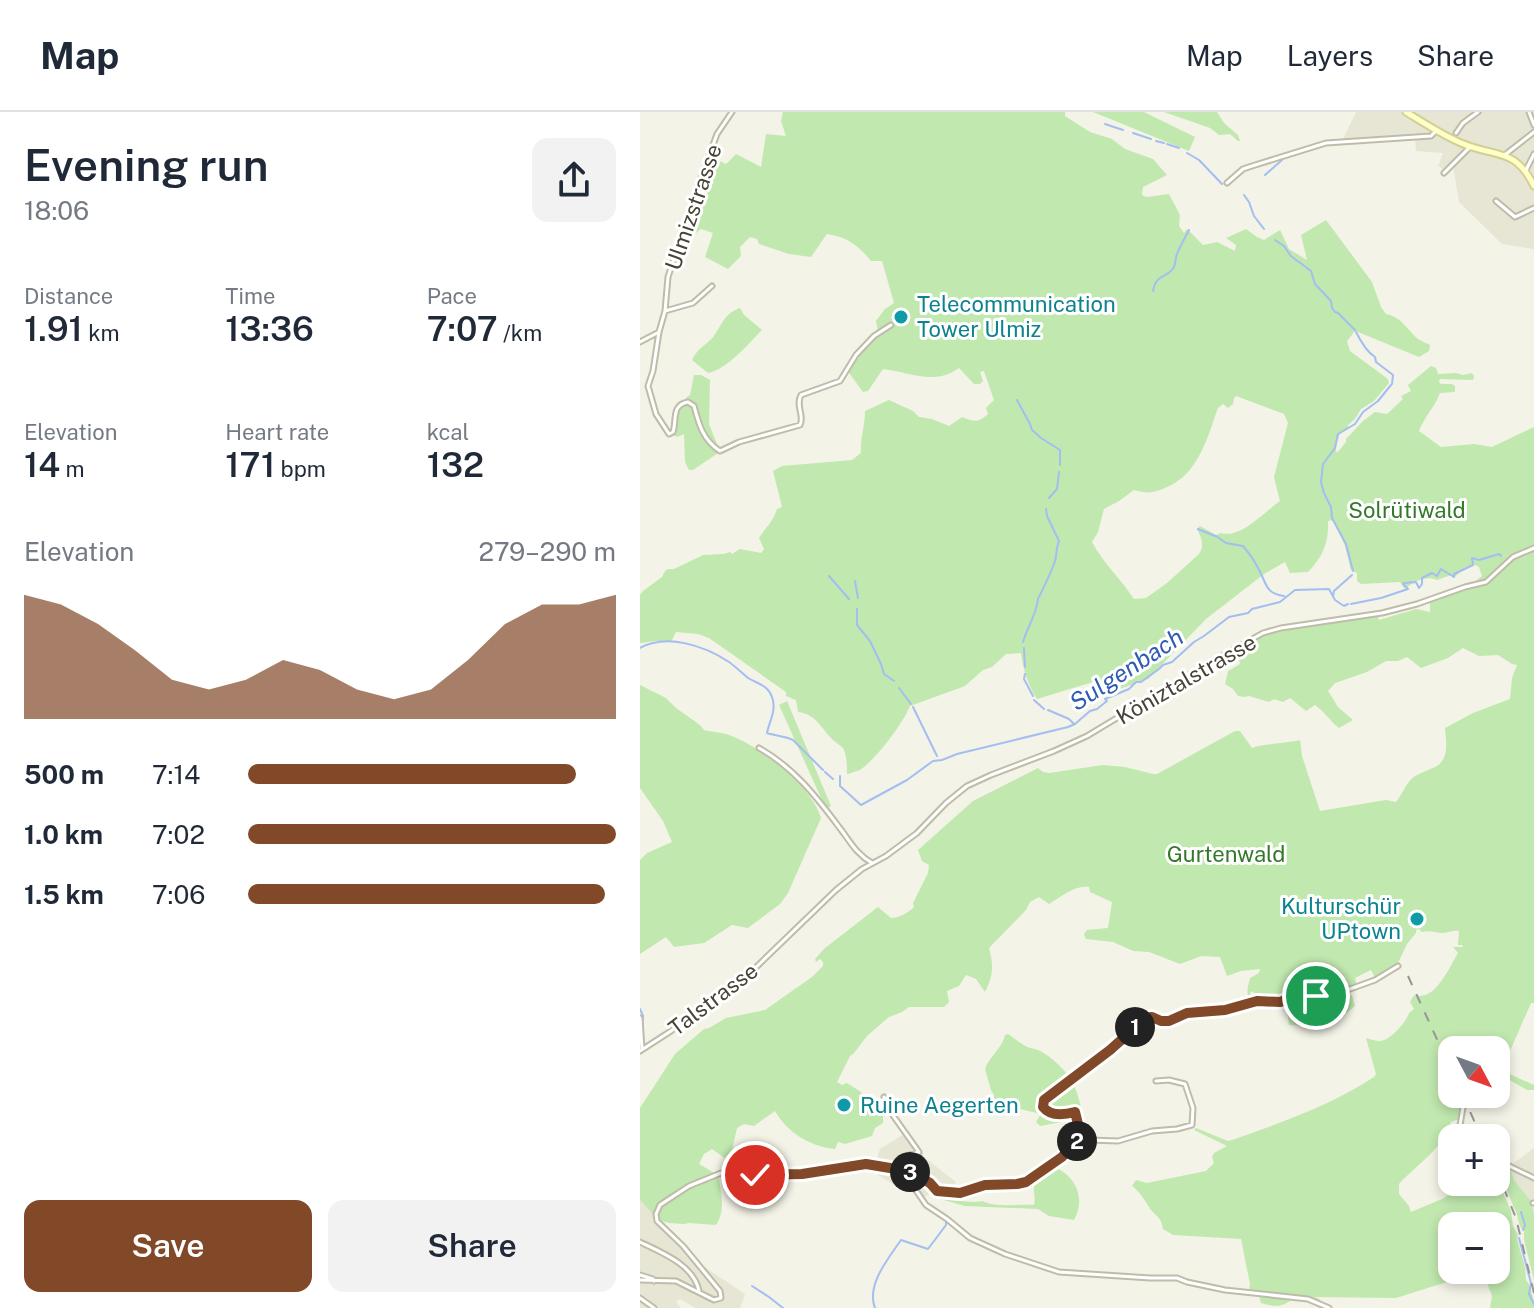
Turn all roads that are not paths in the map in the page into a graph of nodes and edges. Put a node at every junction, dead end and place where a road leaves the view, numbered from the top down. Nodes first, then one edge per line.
1 (732, 112) edge
2 (1478, 112) edge
3 (1409, 113) edge
4 (1531, 114) edge
5 (1534, 125) edge
6 (1437, 130) junction
7 (1534, 132) edge
8 (1456, 133) dead end
9 (1470, 147) junction
10 (1534, 154) edge
11 (1505, 155) junction
12 (1526, 170) junction
13 (1444, 173) dead end
14 (1227, 183) dead end
15 (1534, 186) edge
16 (1496, 201) dead end
17 (1534, 208) edge
18 (712, 286) dead end
19 (665, 311) junction
20 (891, 325) dead end
21 (659, 332) junction
22 (653, 336) junction
23 (658, 340) junction
24 (640, 342) edge
25 (1534, 548) edge
26 (759, 748) dead end
27 (863, 858) junction
28 (872, 863) junction
29 (862, 869) junction
30 (781, 941) joint
31 (1398, 966) dead end
32 (640, 1018) edge
33 (641, 1048) edge
34 (1156, 1081) dead end
35 (884, 1097) dead end
36 (1075, 1144) junction
37 (1510, 1166) edge
38 (896, 1168) junction
39 (1534, 1171) edge
40 (1525, 1173) junction
41 (918, 1176) junction
42 (1534, 1178) edge
43 (640, 1242) edge
44 (640, 1277) edge
45 (699, 1291) junction
46 (640, 1298) edge
47 (654, 1308) edge
48 (1329, 1308) edge

1 - 19 street, Ulmizstrasse
2 - 8 street
3 - 6 street
4 - 5 street
6 - 9 street
6 - 14 street
7 - 11 street
9 - 11 street
9 - 13 street
10 - 12 street
11 - 12 street
12 - 15 street
16 - 17 street
18 - 19 street
19 - 21 street, Ulmizstrasse
20 - 23 street, Ulmizstrasse
21 - 22 street
21 - 23 street, Ulmizstrasse
22 - 23 street
22 - 24 street
25 - 28 street, Köniztalstrasse
26 - 27 street
27 - 28 street
27 - 29 street
28 - 29 street, Köniztalstrasse
29 - 30 street, Köniztalstrasse
30 - 33 street, Talstrasse
31 - 36 street
32 - 33 street
34 - 36 street
35 - 38 street
36 - 41 street
37 - 40 street
38 - 41 street
38 - 45 street
39 - 40 street
40 - 42 street
41 - 48 street
43 - 45 street
44 - 45 street
46 - 47 street

